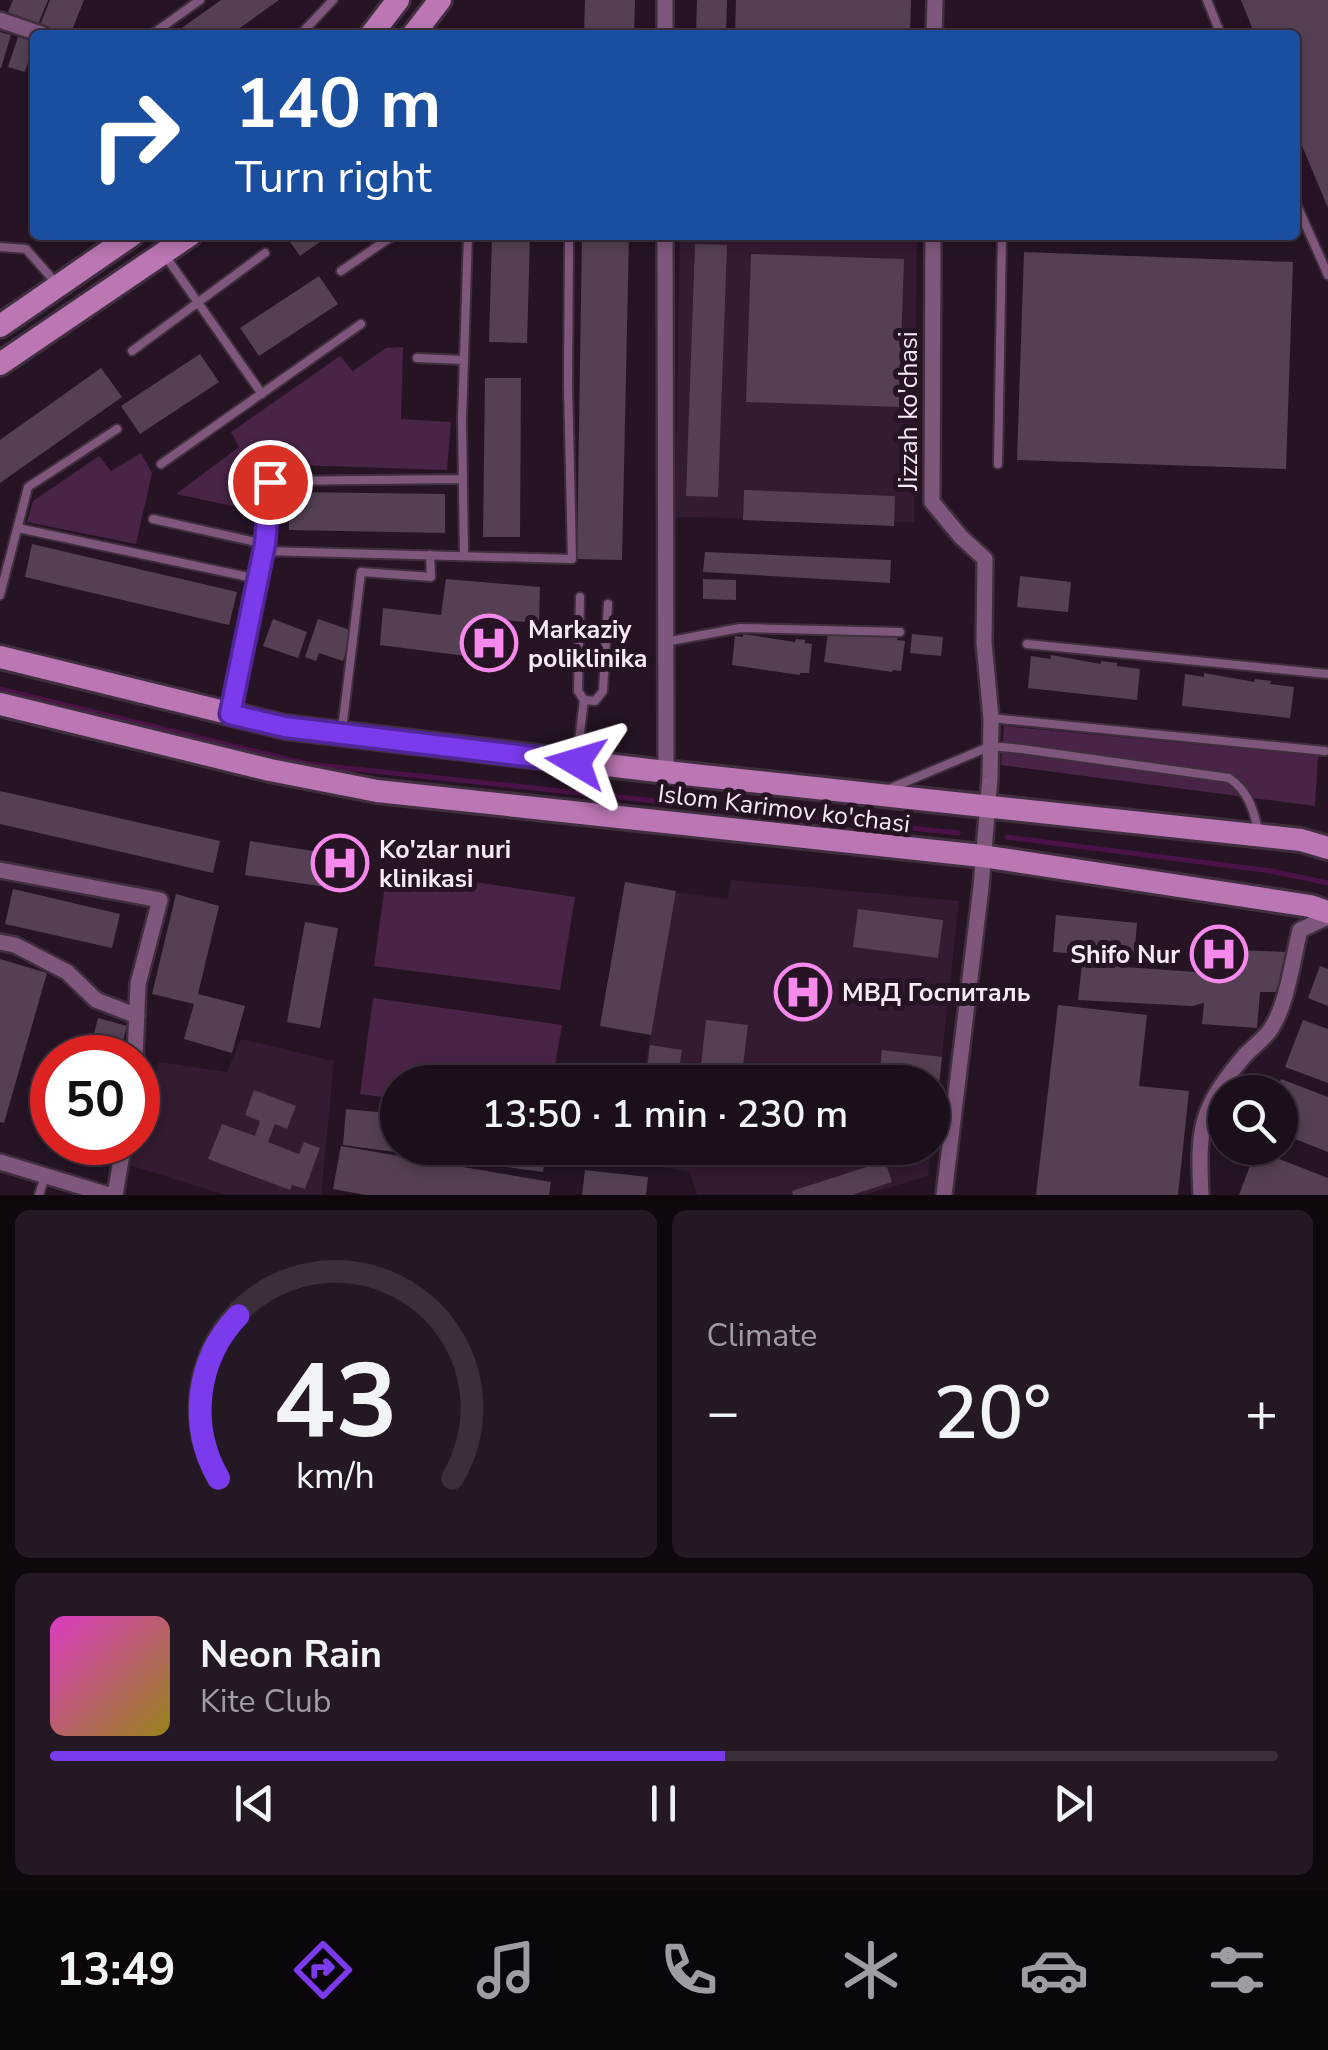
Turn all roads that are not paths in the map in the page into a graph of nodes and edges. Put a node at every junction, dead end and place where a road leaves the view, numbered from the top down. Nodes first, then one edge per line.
1 (200, 0) edge
2 (334, 0) edge
3 (398, 0) edge
4 (440, 0) edge
5 (665, 0) edge
6 (935, 0) edge
7 (1207, 0) edge
8 (0, 20) edge
9 (30, 30) edge
10 (158, 30) edge
11 (305, 30) edge
12 (375, 30) edge
13 (417, 30) edge
14 (665, 30) edge
15 (934, 30) edge
16 (1219, 30) edge
17 (1300, 213) edge
18 (1300, 229) edge
19 (1307, 229) junction
20 (124, 240) edge
21 (183, 240) edge
22 (387, 240) edge
23 (468, 240) edge
24 (569, 240) edge
25 (665, 240) edge
26 (934, 240) edge
27 (1002, 240) edge
28 (0, 247) edge
29 (164, 253) junction
30 (265, 253) dead end
31 (341, 271) dead end
32 (1328, 276) edge
33 (57, 284) junction
34 (198, 302) junction
35 (362, 324) dead end
36 (0, 326) edge
37 (132, 351) dead end
38 (418, 358) dead end
39 (464, 360) junction
40 (0, 364) edge
41 (262, 394) junction
42 (116, 429) dead end
43 (161, 464) dead end
44 (998, 464) dead end
45 (463, 479) junction
46 (153, 519) dead end
47 (18, 528) junction
48 (265, 548) junction
49 (430, 555) junction
50 (464, 556) junction
51 (258, 580) junction
52 (0, 595) edge
53 (580, 597) dead end
54 (608, 604) dead end
55 (900, 632) dead end
56 (665, 642) junction
57 (1027, 644) dead end
58 (0, 658) edge
59 (1328, 674) edge
60 (584, 700) junction
61 (0, 704) edge
62 (230, 714) junction
63 (992, 718) junction
64 (341, 734) junction
65 (991, 746) junction
66 (1326, 751) edge
67 (576, 762) junction
68 (666, 772) junction
69 (878, 794) junction
70 (988, 806) junction
71 (1260, 836) junction
72 (1328, 848) edge
73 (982, 856) junction
74 (0, 870) edge
75 (1328, 914) edge
76 (0, 942) edge
77 (137, 1016) junction
78 (137, 1035) edge
79 (0, 1162) edge
80 (119, 1165) edge
81 (46, 1174) junction
82 (39, 1195) edge
83 (112, 1195) edge
84 (944, 1195) edge
85 (1200, 1195) edge

1 - 10 lane
2 - 11 lane
3 - 12 main road
4 - 13 main road
5 - 14 street
6 - 15 street
7 - 16 lane
8 - 9 street
17 - 19 lane
18 - 19 lane
19 - 32 lane
20 - 33 main road
21 - 29 main road
22 - 31 lane
23 - 39 lane
24 - 50 lane
25 - 56 street
26 - 63 street, Jizzah ko'chasi
27 - 44 lane
28 - 33 lane
29 - 34 lane
29 - 40 main road
30 - 34 lane
33 - 36 main road
34 - 37 lane
34 - 41 lane
35 - 41 lane
38 - 39 lane
39 - 45 lane
41 - 43 lane
42 - 47 lane
45 - 48 lane
45 - 50 lane
46 - 48 lane
47 - 51 lane
47 - 52 lane
48 - 49 lane
48 - 51 lane
49 - 50 lane
49 - 64 lane
51 - 62 lane
53 - 60 lane
54 - 60 lane
55 - 56 lane
56 - 68 street
57 - 59 lane
58 - 62 main road, Islom Karimov ko'chasi
60 - 67 lane
61 - 73 main road, Islom Karimov ko'chasi
62 - 64 main road, Islom Karimov ko'chasi
63 - 65 street, Jizzah ko'chasi
63 - 66 lane
64 - 67 main road, Islom Karimov ko'chasi
65 - 69 lane
65 - 70 street, Jizzah ko'chasi
65 - 71 lane
67 - 68 main road, Islom Karimov ko'chasi
68 - 69 main road, Islom Karimov ko'chasi
69 - 70 main road, Islom Karimov ko'chasi
70 - 71 main road, Islom Karimov ko'chasi
70 - 73 street, Jizzah ko'chasi
71 - 72 main road, Islom Karimov ko'chasi
73 - 75 main road, Islom Karimov ko'chasi
73 - 84 street, Jizzah ko'chasi
74 - 77 street
75 - 85 street
76 - 77 street
77 - 78 street
79 - 81 street
80 - 83 street
81 - 82 lane
81 - 83 street

